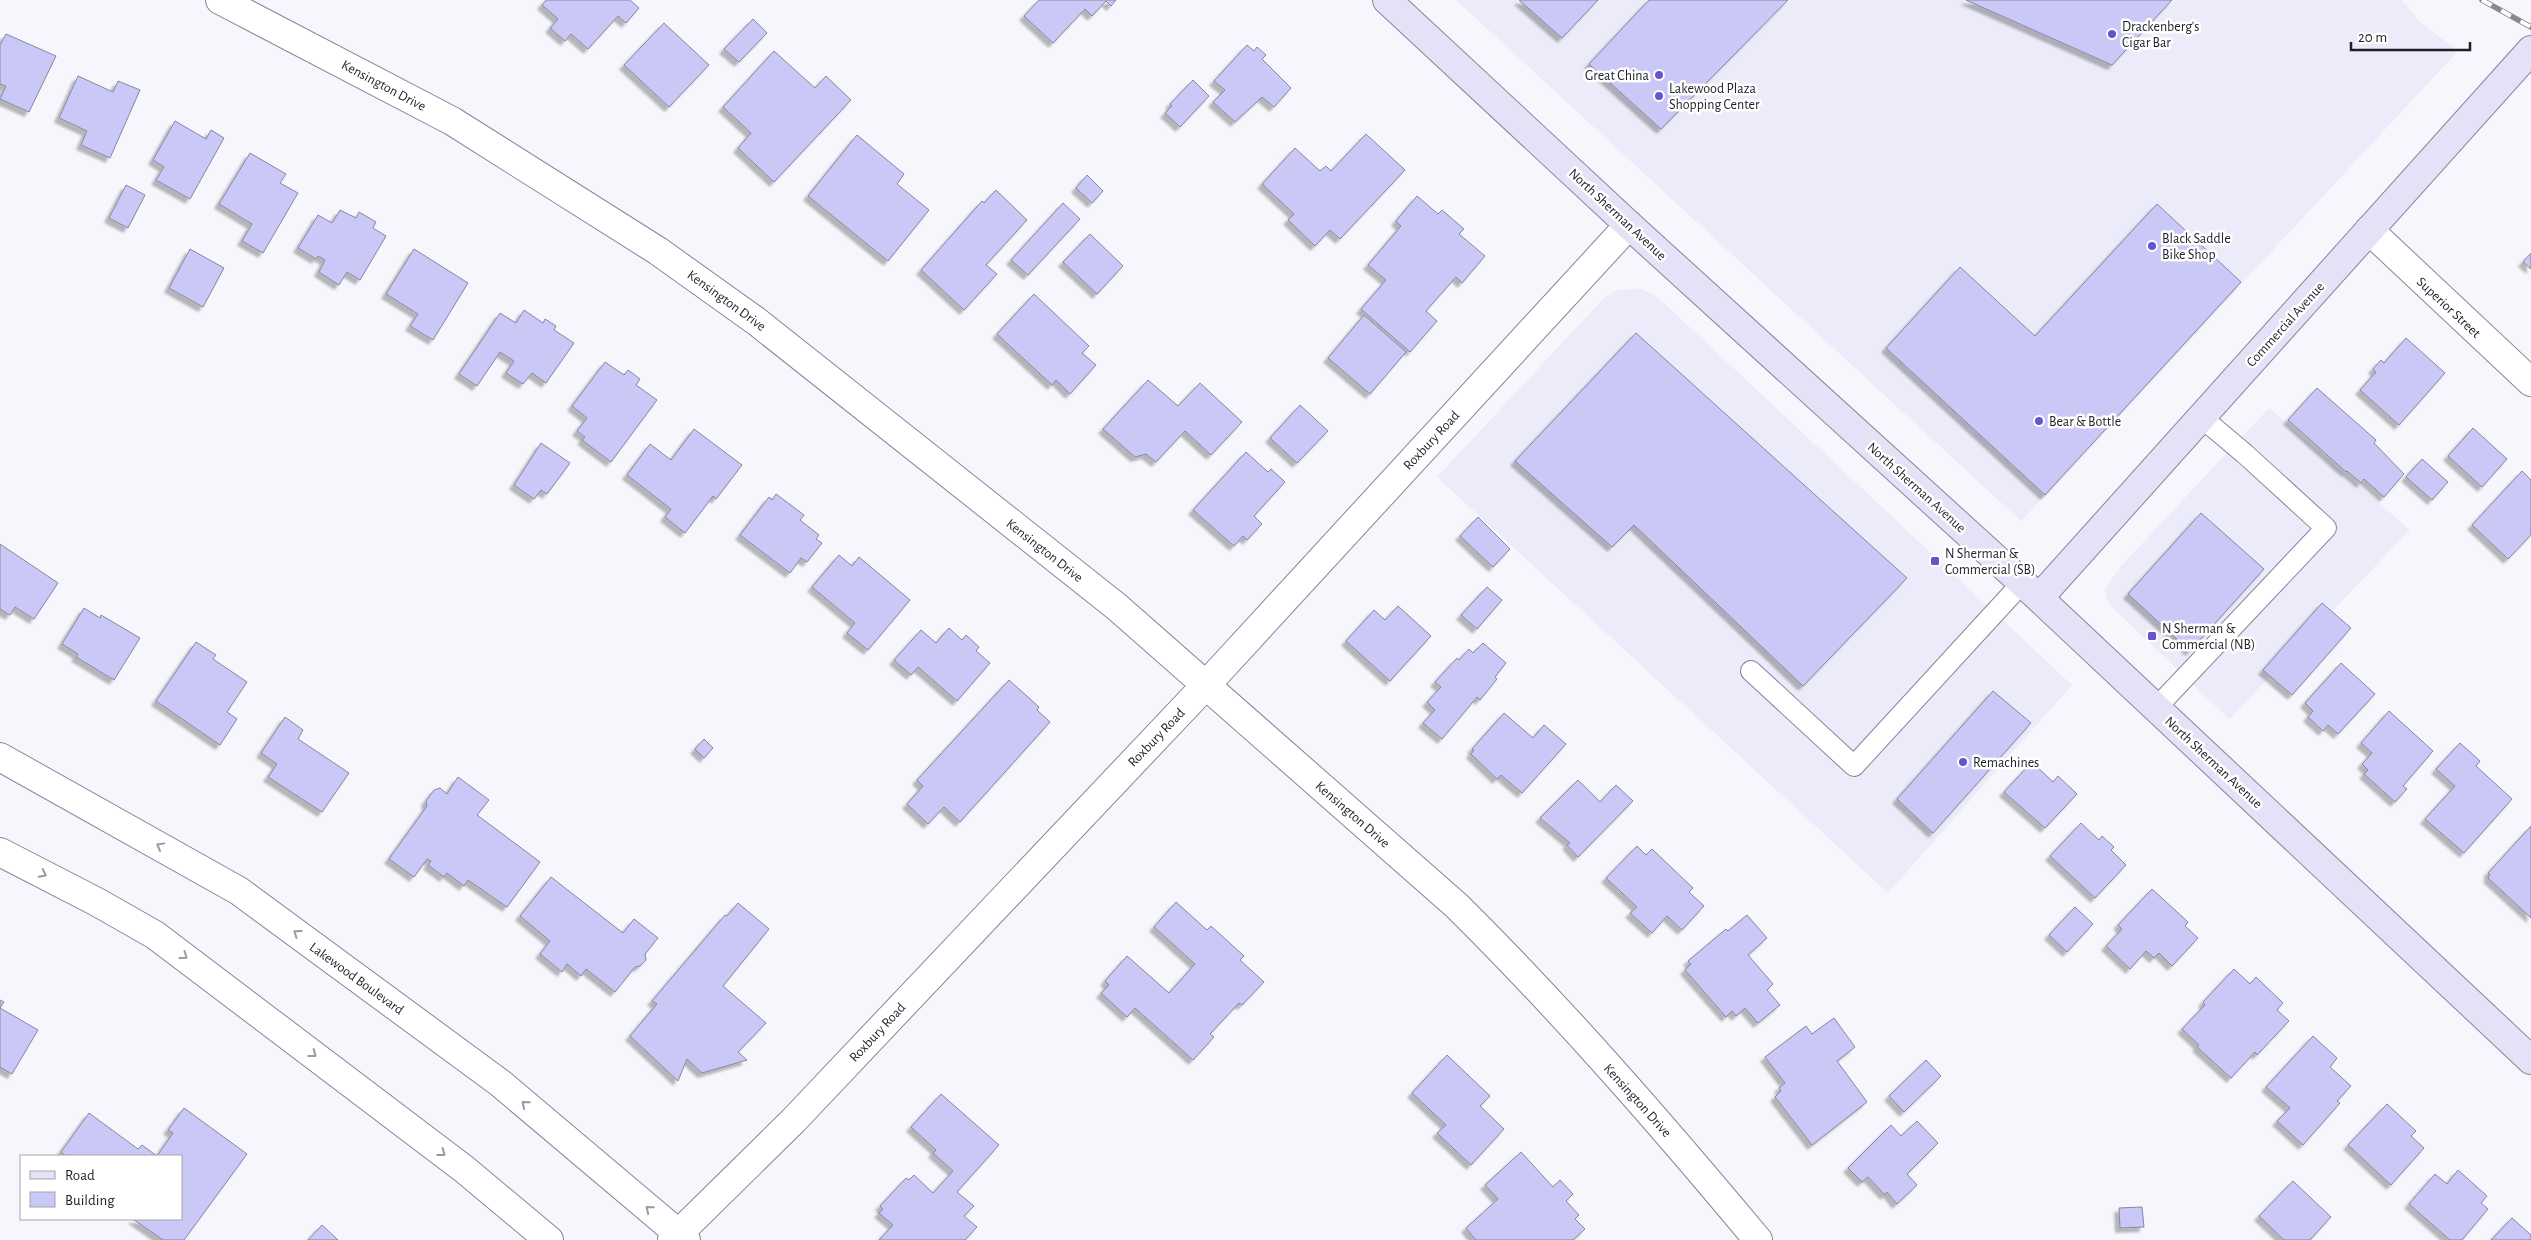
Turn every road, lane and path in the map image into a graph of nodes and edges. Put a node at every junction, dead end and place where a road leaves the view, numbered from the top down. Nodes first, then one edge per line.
1 (220, 0) edge
2 (1387, 0) edge
3 (2531, 50) edge
4 (1628, 225) junction
5 (2369, 230) junction
6 (2531, 382) edge
7 (2201, 418) junction
8 (2030, 590) junction
9 (1751, 671) dead end
10 (1206, 685) junction
11 (2156, 708) junction
12 (0, 757) edge
13 (0, 852) edge
14 (2531, 1060) edge
15 (679, 1238) edge
16 (548, 1240) edge
17 (1758, 1240) edge

1 - 10 street, Kensington Drive
2 - 4 street, North Sherman Avenue
3 - 5 street, Commercial Avenue
4 - 8 street, North Sherman Avenue
4 - 10 street, Roxbury Road
5 - 6 street, Superior Street
5 - 7 street, Commercial Avenue
7 - 8 street, Commercial Avenue
7 - 11 lane
8 - 9 lane
8 - 11 street, North Sherman Avenue
10 - 15 street, Roxbury Road
10 - 17 street, Kensington Drive
11 - 14 street, North Sherman Avenue
15 -> 12 street, Lakewood Boulevard
13 -> 16 street

